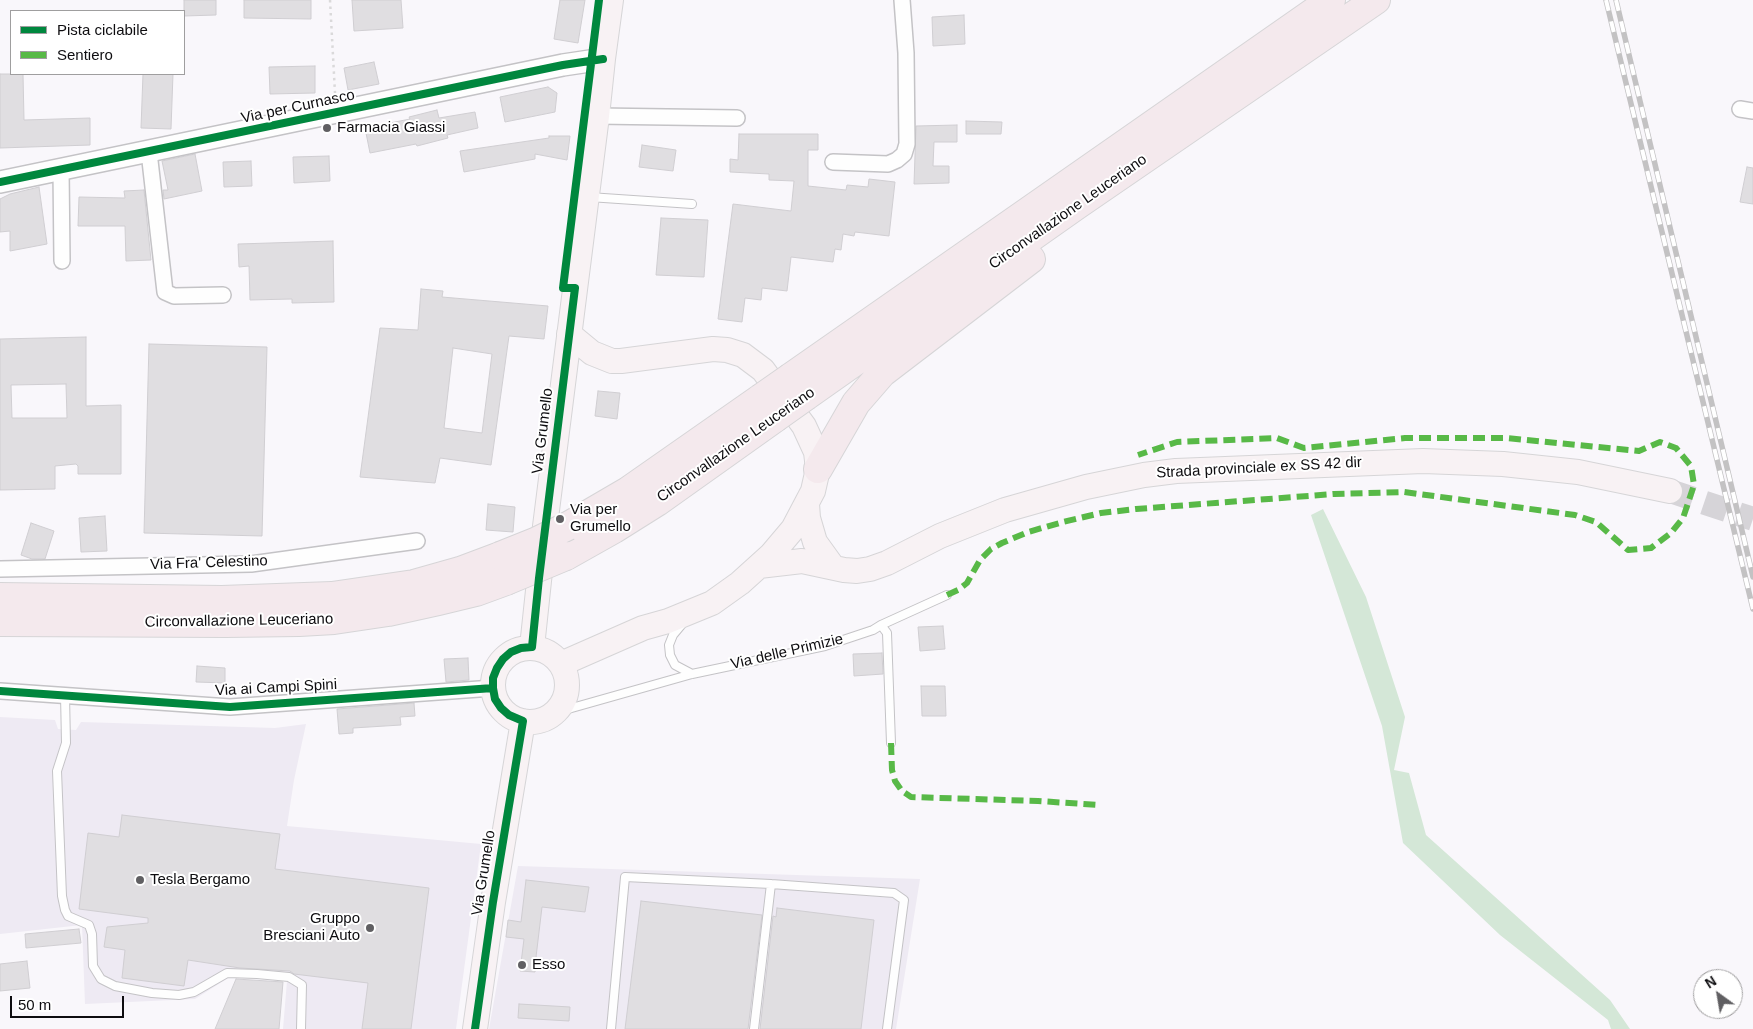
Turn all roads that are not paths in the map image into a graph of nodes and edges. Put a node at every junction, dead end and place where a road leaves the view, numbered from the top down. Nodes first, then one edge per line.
1 (612, 0) edge
2 (902, 0) edge
3 (1332, 0) edge
4 (1376, 0) edge
5 (603, 59) junction
6 (597, 116) junction
7 (737, 118) dead end
8 (149, 152) junction
9 (832, 162) dead end
10 (60, 170) junction
11 (0, 182) edge
12 (587, 197) junction
13 (692, 204) dead end
14 (1077, 205) junction
15 (62, 261) dead end
16 (223, 295) dead end
17 (569, 334) junction
18 (798, 386) junction
19 (768, 408) junction
20 (818, 469) junction
21 (1670, 492) tunnel mouth
22 (807, 504) junction
23 (417, 541) dead end
24 (759, 566) junction
25 (833, 567) junction
26 (0, 569) edge
27 (503, 569) junction
28 (947, 595) dead end
29 (0, 597) edge
30 (694, 610) junction
31 (0, 622) edge
32 (881, 625) junction
33 (532, 647) junction
34 (561, 664) junction
35 (692, 674) junction
36 (493, 688) junction
37 (0, 691) edge
38 (65, 696) junction
39 (554, 713) junction
40 (523, 721) junction
41 (891, 743) dead end
42 (771, 884) junction
43 (301, 1029) edge
44 (475, 1029) edge
45 (611, 1029) edge
46 (754, 1029) edge
47 (887, 1029) edge

1 - 5 main road, Via Grumello
2 - 9 street
3 - 18 highway, Circonvallazione Leuceriano
4 - 14 highway, Circonvallazione Leuceriano
5 - 6 main road, Via Grumello
5 - 8 street, Via per Curnasco
6 - 7 street
6 - 12 main road, Via Grumello
8 - 10 street, Via per Curnasco
8 - 16 street
10 - 11 street, Via per Curnasco
10 - 15 street
12 - 13 lane
12 - 17 main road, Via Grumello
14 - 18 highway, Circonvallazione Leuceriano
14 - 20 highway
17 - 20 main road
17 - 33 main road, Via Grumello
18 - 19 highway, Circonvallazione Leuceriano, bridge
19 - 27 highway, Circonvallazione Leuceriano, bridge
19 - 27 highway, Circonvallazione Leuceriano, bridge
20 - 22 main road
21 - 25 main road, Strada provinciale ex SS 42 dir
22 - 24 main road
22 - 25 main road
23 - 26 street, Via Fra' Celestino
24 - 25 main road, Strada provinciale ex SS 42 dir
24 - 30 main road
27 - 29 highway, Circonvallazione Leuceriano
27 - 31 highway, Circonvallazione Leuceriano
28 - 32 lane, Via delle Primizie
30 - 34 main road
30 - 35 lane
32 - 35 lane, Via delle Primizie
32 - 41 lane
33 - 34 main road
33 - 36 main road
34 - 39 main road
35 - 39 lane, Via delle Primizie
36 - 38 street, Via ai Campi Spini
36 - 40 main road
37 - 38 street, Via ai Campi Spini
38 - 43 lane
39 - 40 main road
40 - 44 main road, Via Grumello
42 - 45 lane
42 - 46 lane
42 - 47 lane

